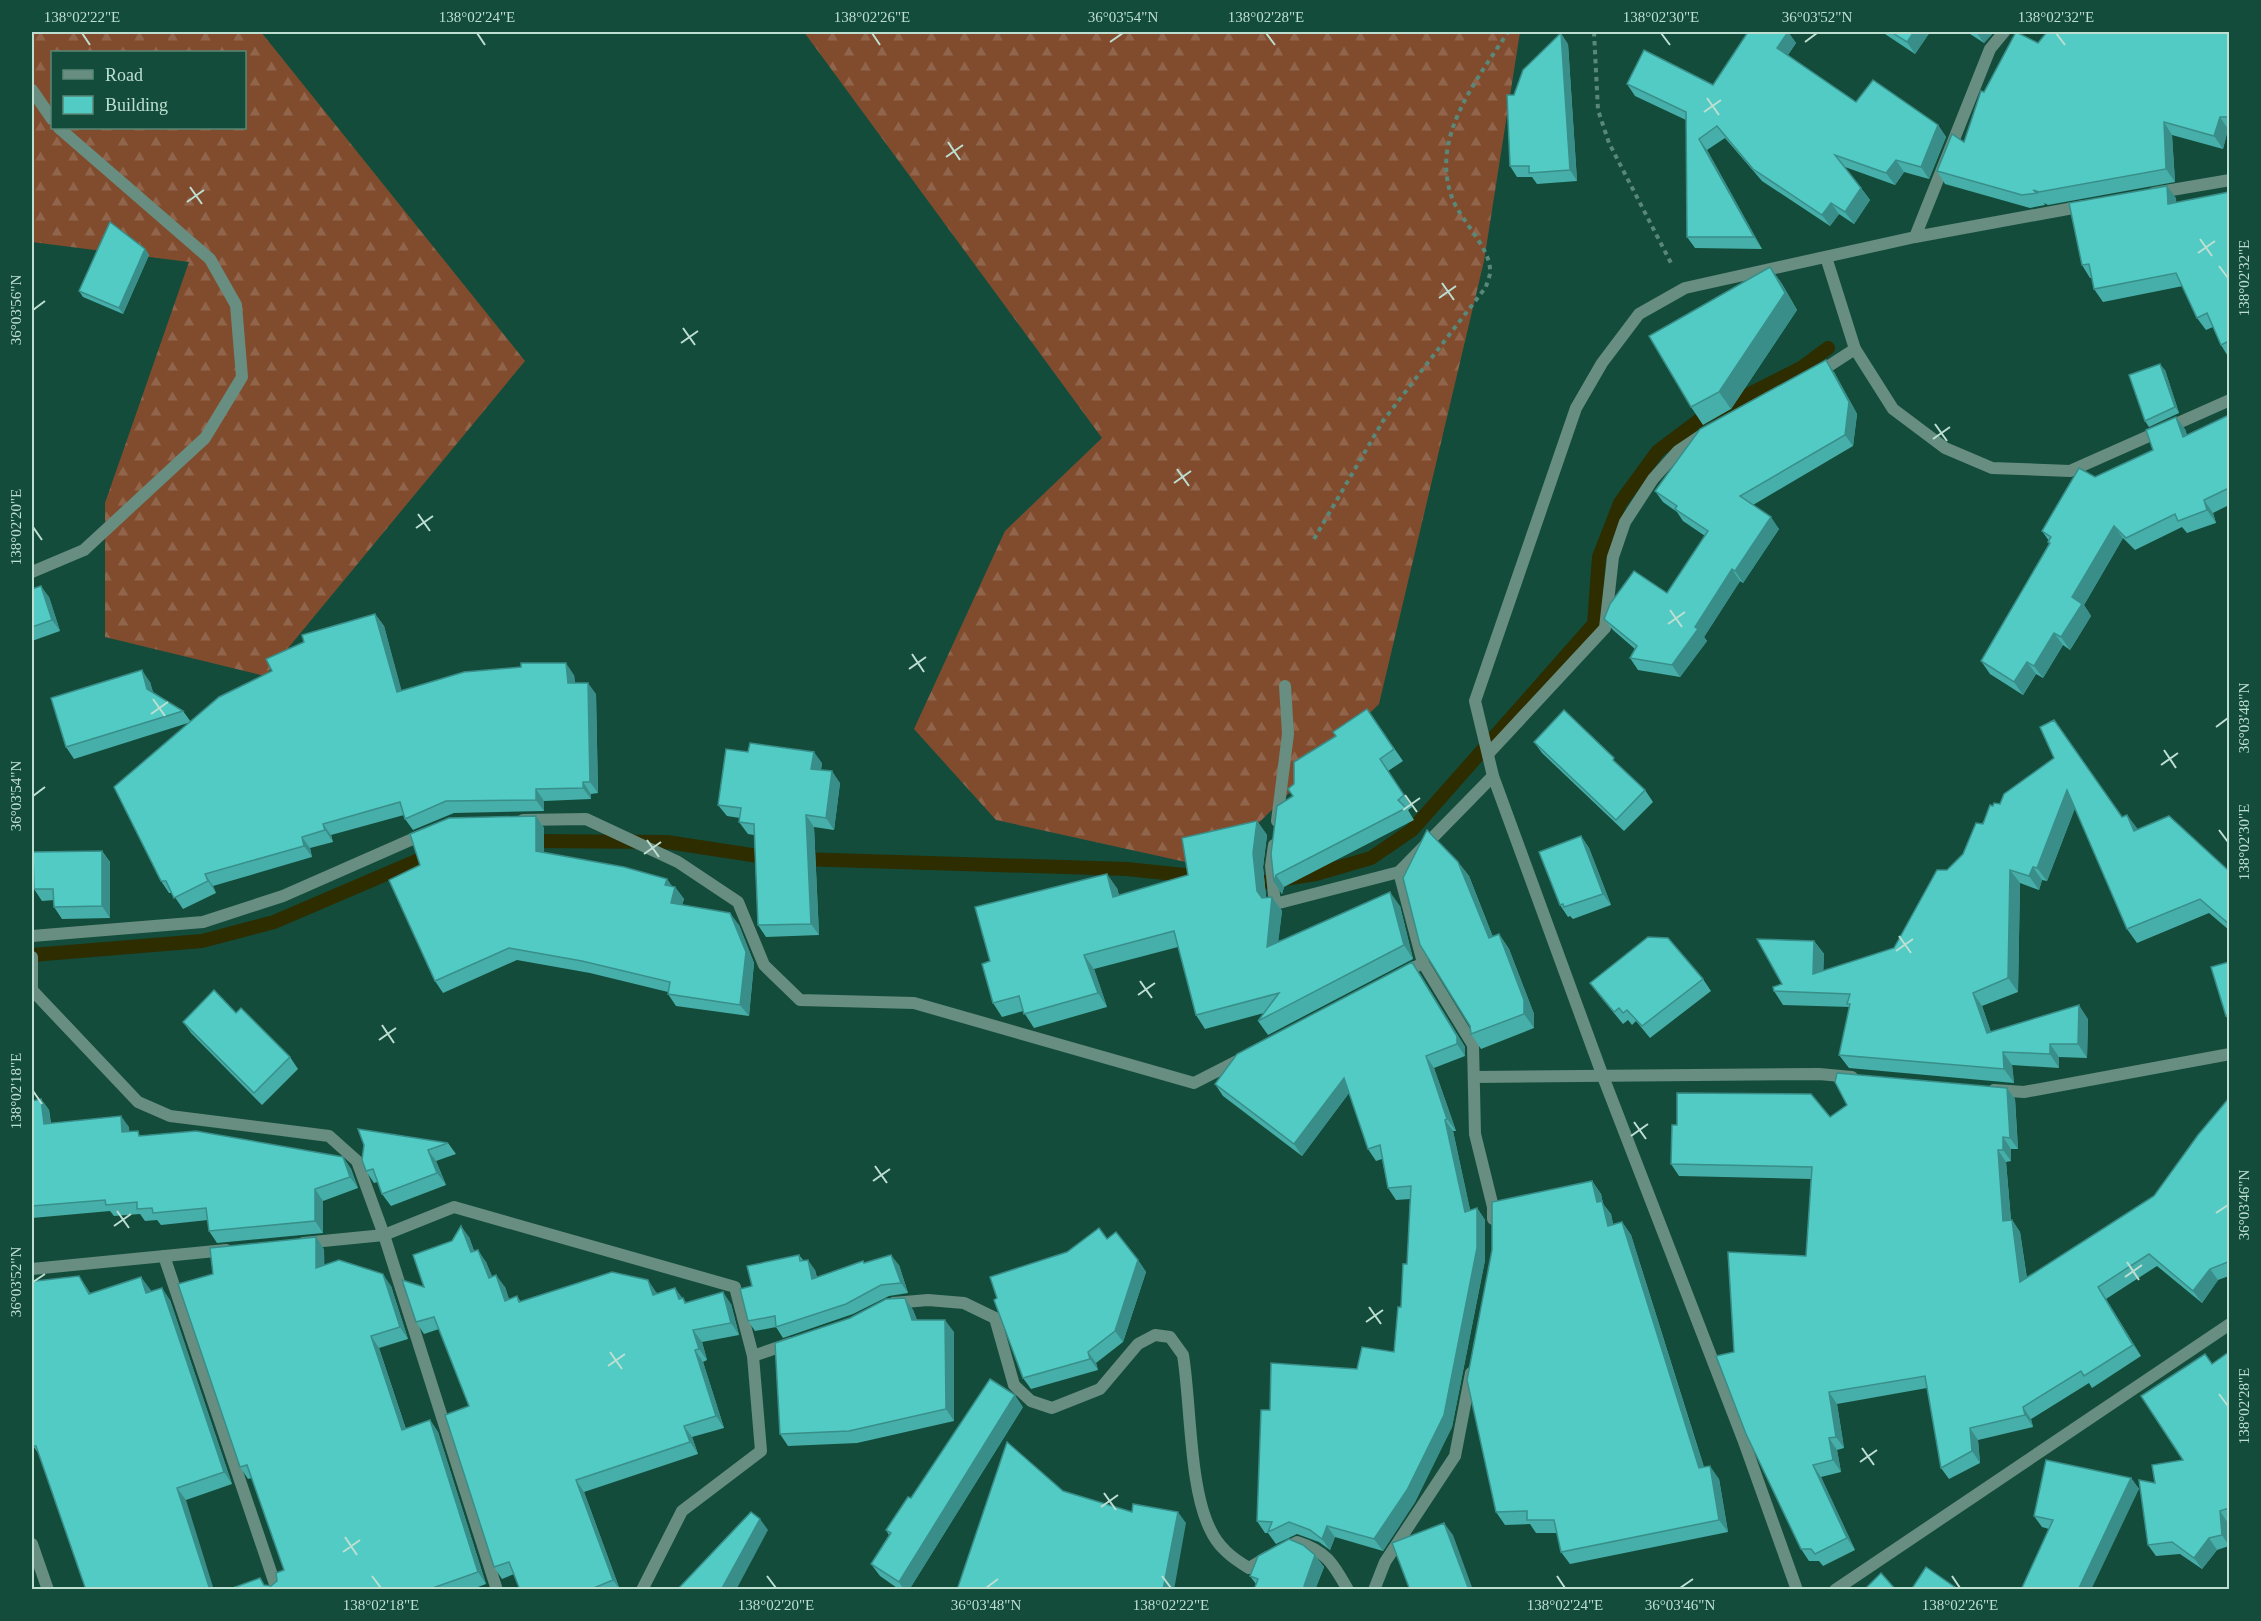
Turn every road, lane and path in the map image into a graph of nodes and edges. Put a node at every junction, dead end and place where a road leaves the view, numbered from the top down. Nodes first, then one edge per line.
1 (1508, 32) edge
2 (1594, 32) edge
3 (2004, 32) edge
4 (32, 90) edge
5 (51, 118) edge
6 (60, 129) edge
7 (2229, 180) edge
8 (2142, 195) edge
9 (2097, 204) edge
10 (1915, 237) junction
11 (1826, 257) junction
12 (1685, 288) junction
13 (1855, 350) junction
14 (1812, 377) edge
15 (2229, 400) edge
16 (1711, 429) edge
17 (1314, 539) dead end
18 (32, 572) edge
19 (1285, 686) dead end
20 (1488, 754) junction
21 (1493, 776) junction
22 (515, 820) edge
23 (434, 830) edge
24 (1399, 872) junction
25 (32, 936) edge
26 (32, 957) edge
27 (1423, 963) junction
28 (1392, 979) edge
29 (1257, 1050) edge
30 (2229, 1054) edge
31 (1602, 1074) junction
32 (1474, 1077) junction
33 (1864, 1078) edge
34 (1979, 1088) edge
35 (1493, 1228) edge
36 (384, 1235) junction
37 (291, 1244) edge
38 (245, 1248) edge
39 (164, 1256) junction
40 (32, 1269) edge
41 (883, 1308) edge
42 (2229, 1324) edge
43 (804, 1339) edge
44 (753, 1356) junction
45 (1473, 1364) edge
46 (32, 1544) edge
47 (48, 1590) edge
48 (277, 1590) edge
49 (497, 1590) edge
50 (642, 1590) edge
51 (1348, 1590) edge
52 (1374, 1590) edge
53 (1797, 1590) edge
54 (1835, 1590) edge

1 - 17 path
2 - 12 path
3 - 10 street
4 - 5 street
6 - 18 street
7 - 8 street
9 - 10 street
10 - 11 street
11 - 12 street
11 - 13 street
12 - 20 street
13 - 14 street
13 - 15 street
16 - 20 street
19 - 24 street
20 - 21 street
21 - 24 street
21 - 31 street
22 - 29 street
23 - 25 street
24 - 27 street
26 - 36 street
27 - 28 street
27 - 32 street
30 - 34 street
31 - 32 street
31 - 33 street
31 - 53 street
32 - 35 street
36 - 37 street
36 - 44 street
36 - 49 street
38 - 39 street
39 - 40 street
39 - 48 street
41 - 51 street
42 - 54 street
43 - 44 street
44 - 50 street
45 - 52 street
46 - 47 street

